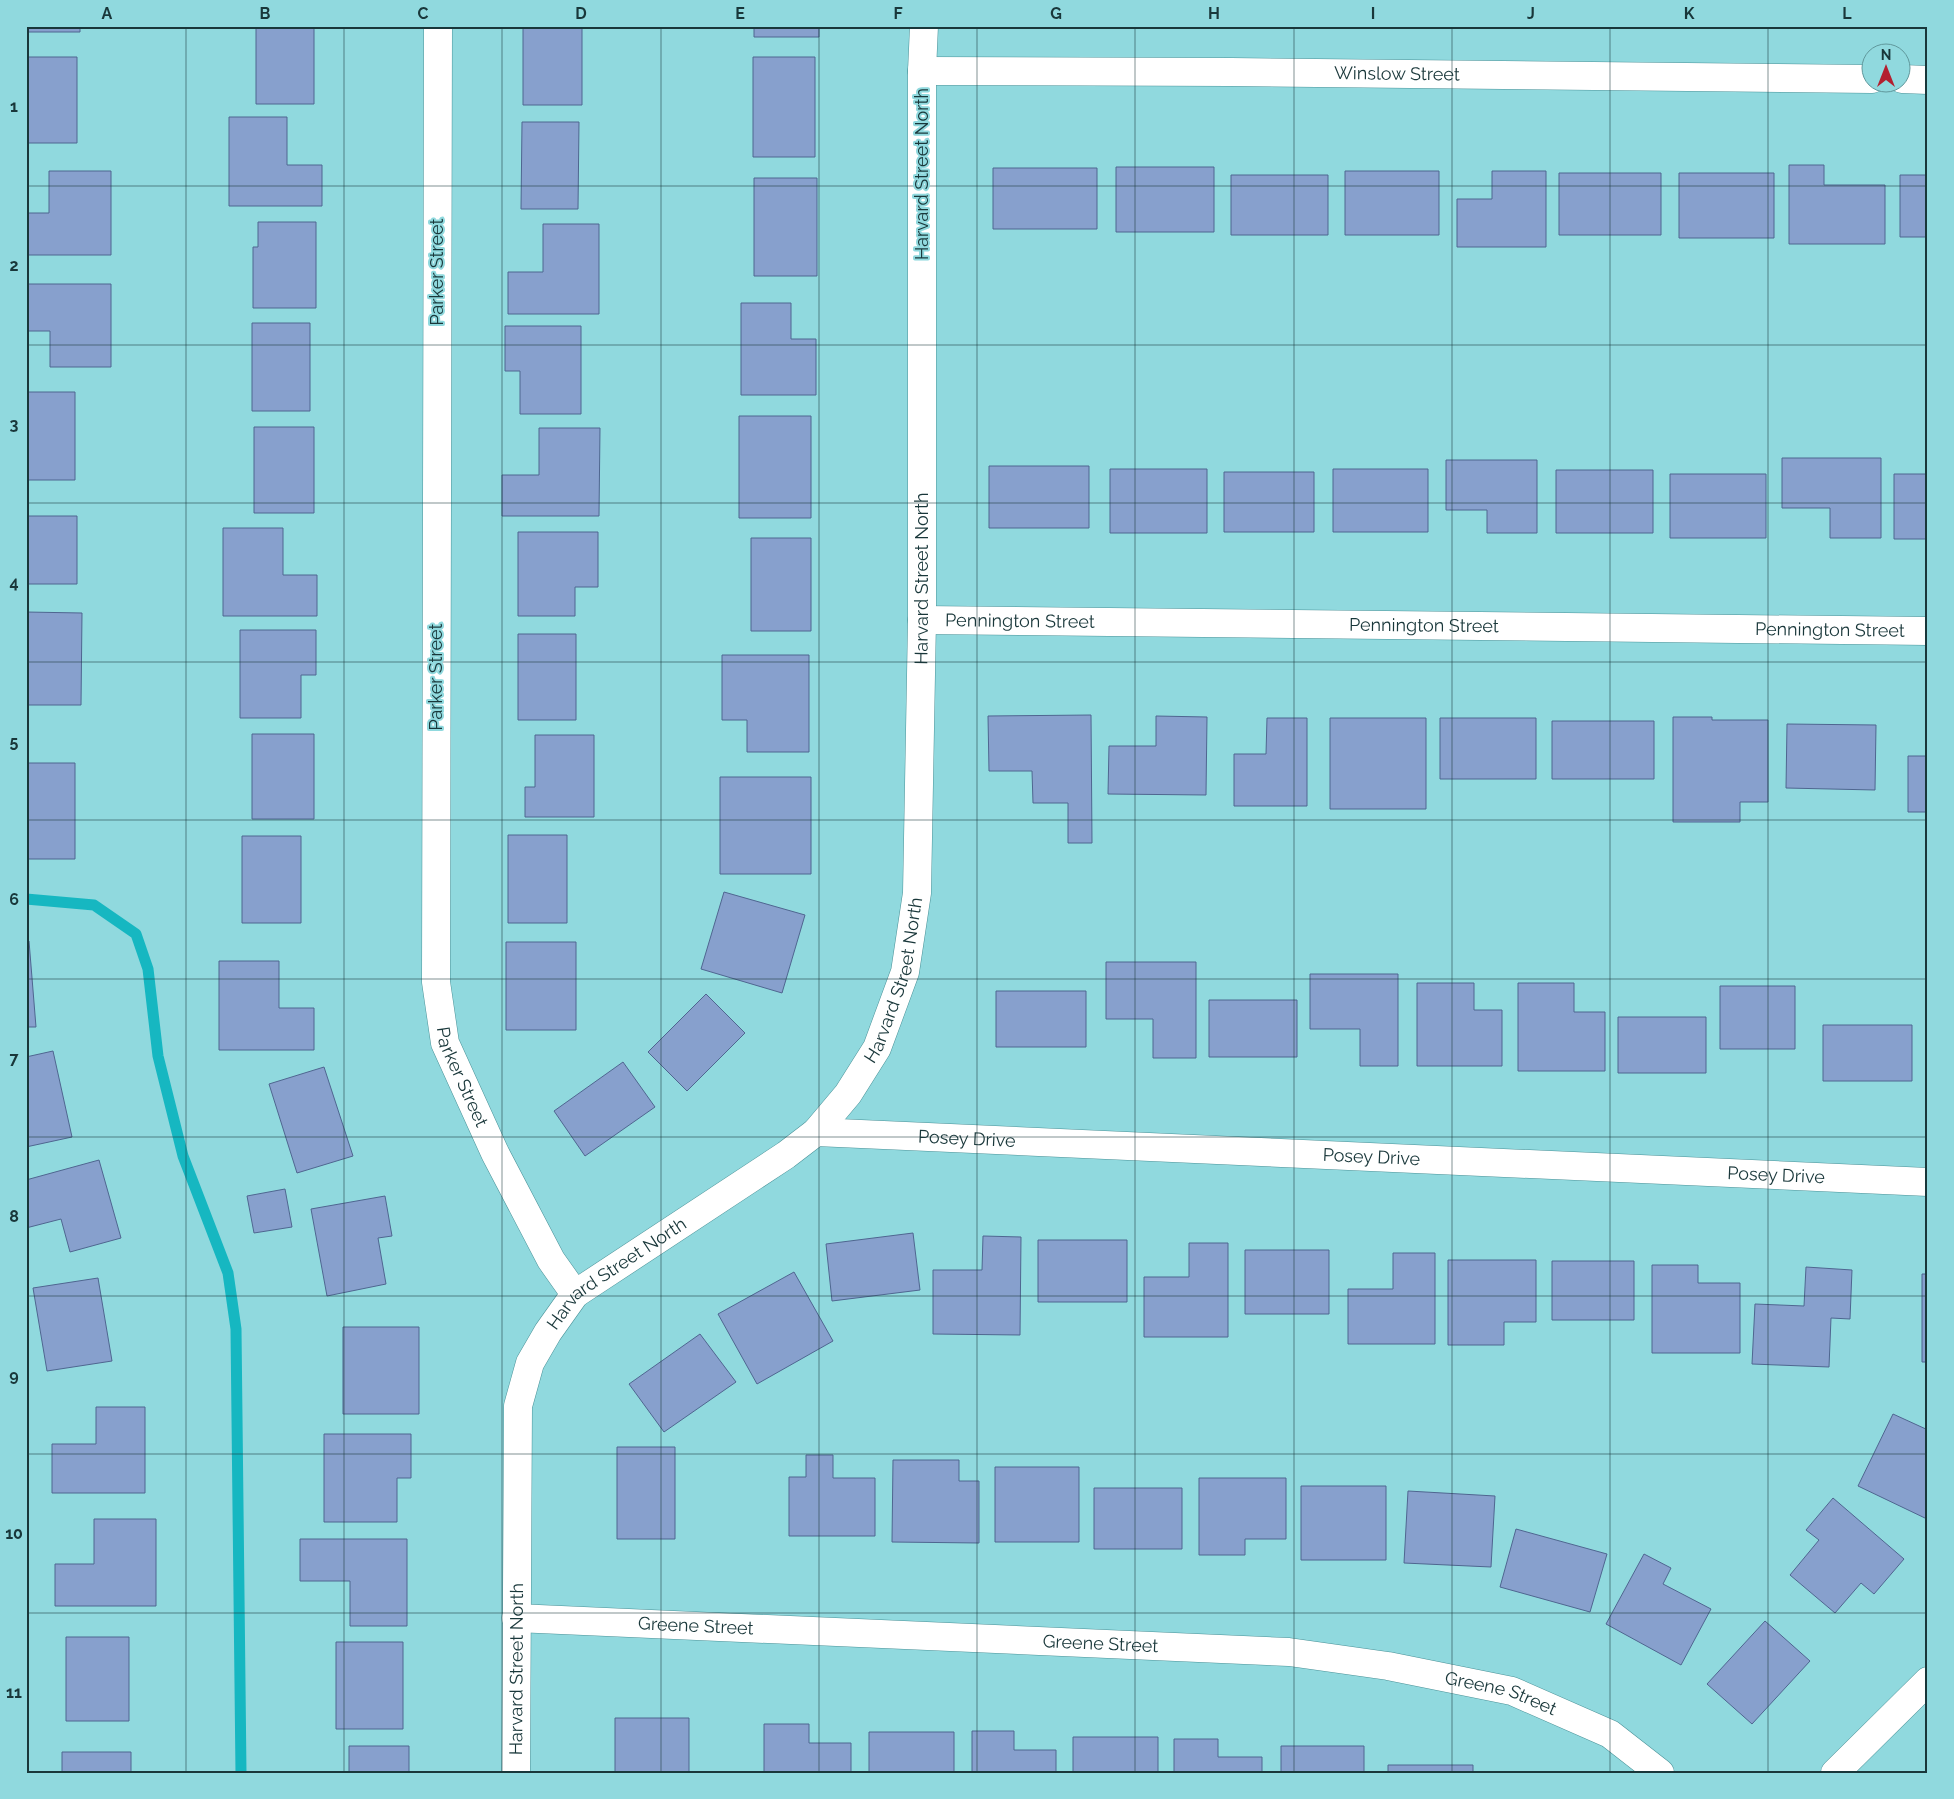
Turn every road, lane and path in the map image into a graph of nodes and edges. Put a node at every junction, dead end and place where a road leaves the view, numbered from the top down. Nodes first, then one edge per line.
1 (438, 26) edge
2 (924, 26) edge
3 (922, 71) junction
4 (1862, 79) edge
5 (1912, 80) edge
6 (1928, 80) edge
7 (922, 620) junction
8 (1928, 631) edge
9 (816, 1132) junction
10 (1928, 1182) edge
11 (576, 1294) junction
12 (516, 1618) junction
13 (1928, 1681) edge
14 (516, 1773) edge
15 (1660, 1773) edge
16 (1835, 1773) edge

1 - 11 street, Parker Street
2 - 3 street, Harvard Street North
3 - 4 street, Winslow Street
3 - 7 street, Harvard Street North
5 - 6 street
7 - 8 street, Pennington Street
7 - 9 street, Harvard Street North
9 - 10 street, Posey Drive
9 - 11 street, Harvard Street North
11 - 12 street, Harvard Street North
12 - 14 street, Harvard Street North
12 - 15 street, Greene Street
13 - 16 street

